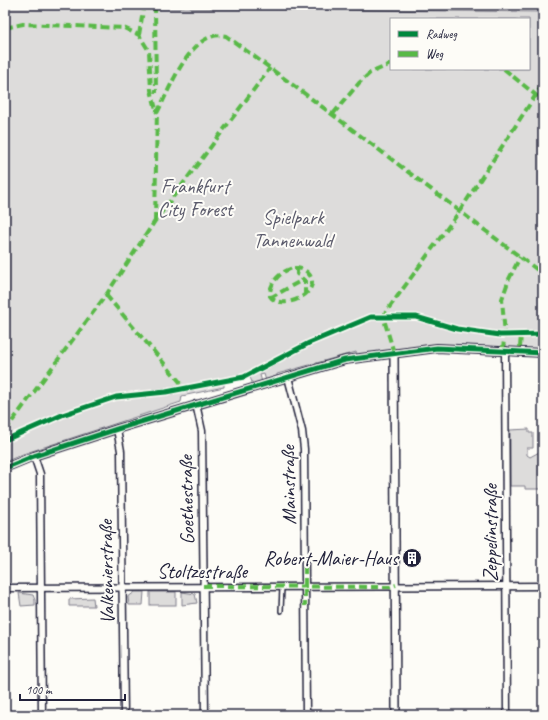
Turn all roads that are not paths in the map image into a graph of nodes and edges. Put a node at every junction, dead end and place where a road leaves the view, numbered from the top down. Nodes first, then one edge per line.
1 (505, 350) junction
2 (543, 352) edge
3 (394, 353) junction
4 (288, 377) junction
5 (196, 404) junction
6 (117, 429) junction
7 (34, 456) junction
8 (5, 468) edge
9 (396, 585) junction
10 (204, 586) junction
11 (506, 586) junction
12 (543, 586) edge
13 (41, 587) junction
14 (122, 587) junction
15 (282, 587) junction
16 (305, 587) junction
17 (5, 588) edge
18 (282, 611) dead end
19 (42, 715) edge
20 (124, 715) edge
21 (205, 715) edge
22 (306, 715) edge
23 (396, 715) edge
24 (507, 715) edge

1 - 2 street
1 - 3 street
1 - 11 street, Zeppelinstraße
3 - 4 street
3 - 9 street
4 - 5 street
4 - 16 street, Mainstraße
5 - 6 street
5 - 10 street, Goethestraße
6 - 7 street
6 - 14 street, Valkenierstraße
7 - 8 street
7 - 13 street
9 - 11 street, Stoltzestraße
9 - 16 street, Stoltzestraße
9 - 23 street
10 - 14 street, Stoltzestraße
10 - 15 street, Stoltzestraße
10 - 21 street, Goethestraße
11 - 12 street, Stoltzestraße
11 - 24 street, Zeppelinstraße
13 - 14 street, Stoltzestraße
13 - 17 street, Stoltzestraße
13 - 19 street
14 - 20 street, Valkenierstraße
15 - 16 street, Stoltzestraße
15 - 18 lane
16 - 22 street, Mainstraße

